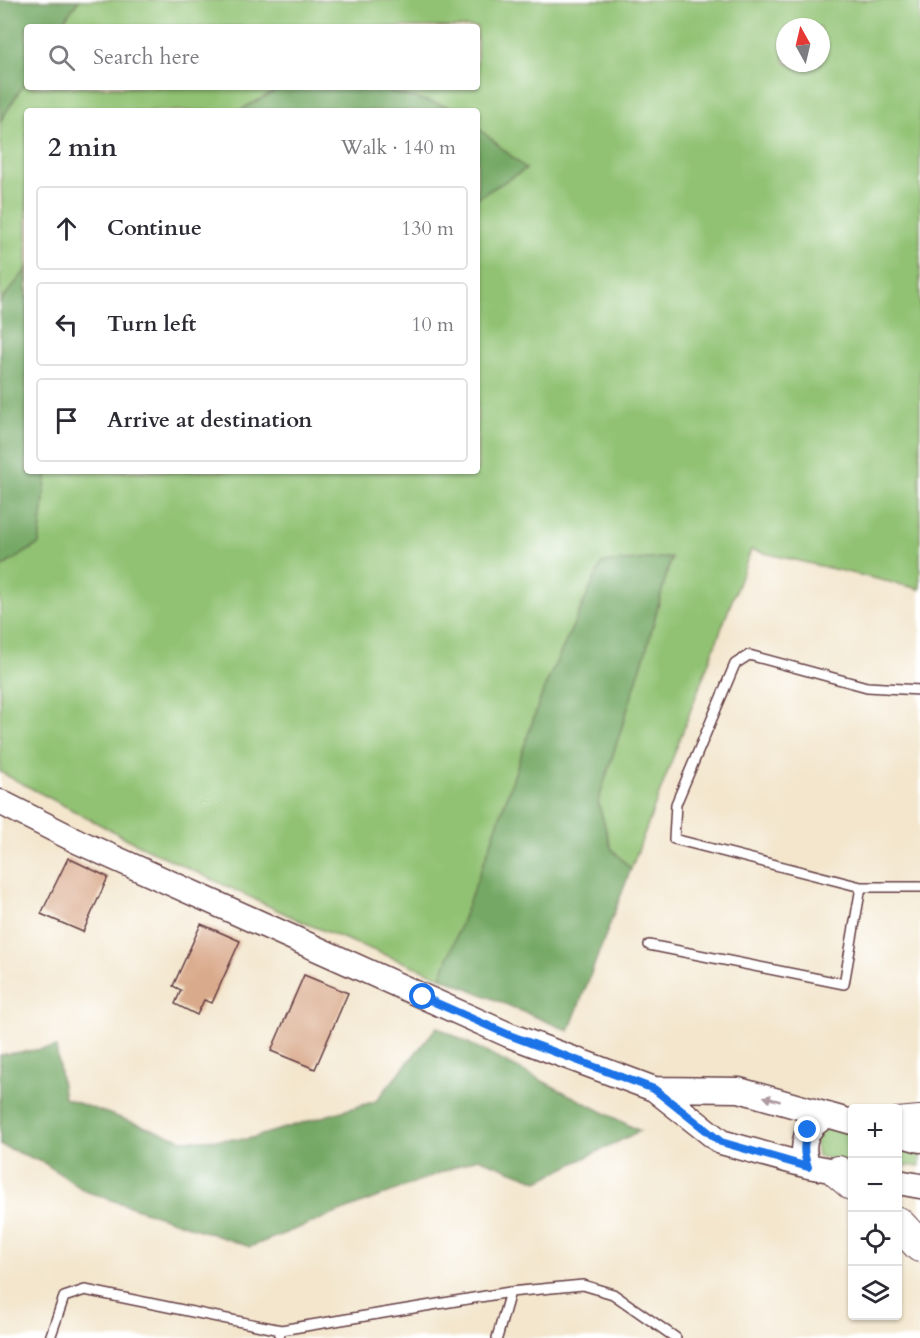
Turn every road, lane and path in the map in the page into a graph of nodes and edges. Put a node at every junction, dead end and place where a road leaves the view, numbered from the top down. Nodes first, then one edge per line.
1 (920, 690) edge
2 (0, 802) edge
3 (861, 887) junction
4 (920, 887) edge
5 (649, 945) dead end
6 (654, 1089) junction
7 (828, 1115) junction
8 (848, 1121) edge
9 (920, 1122) edge
10 (902, 1124) edge
11 (902, 1135) edge
12 (920, 1140) edge
13 (838, 1174) edge
14 (902, 1183) edge
15 (920, 1186) edge
16 (902, 1228) edge
17 (920, 1246) edge
18 (510, 1292) junction
19 (280, 1334) edge
20 (50, 1338) edge
21 (497, 1338) edge
22 (676, 1338) edge

1 - 3 lane
2 - 6 street
3 - 4 lane
3 - 5 lane
7 -> 6 street
6 - 13 street
7 - 8 street
7 - 13 street
9 - 10 highway
11 - 12 street
14 - 15 street
16 - 17 highway
18 - 19 lane
18 - 21 lane
18 - 22 lane
19 - 20 lane

